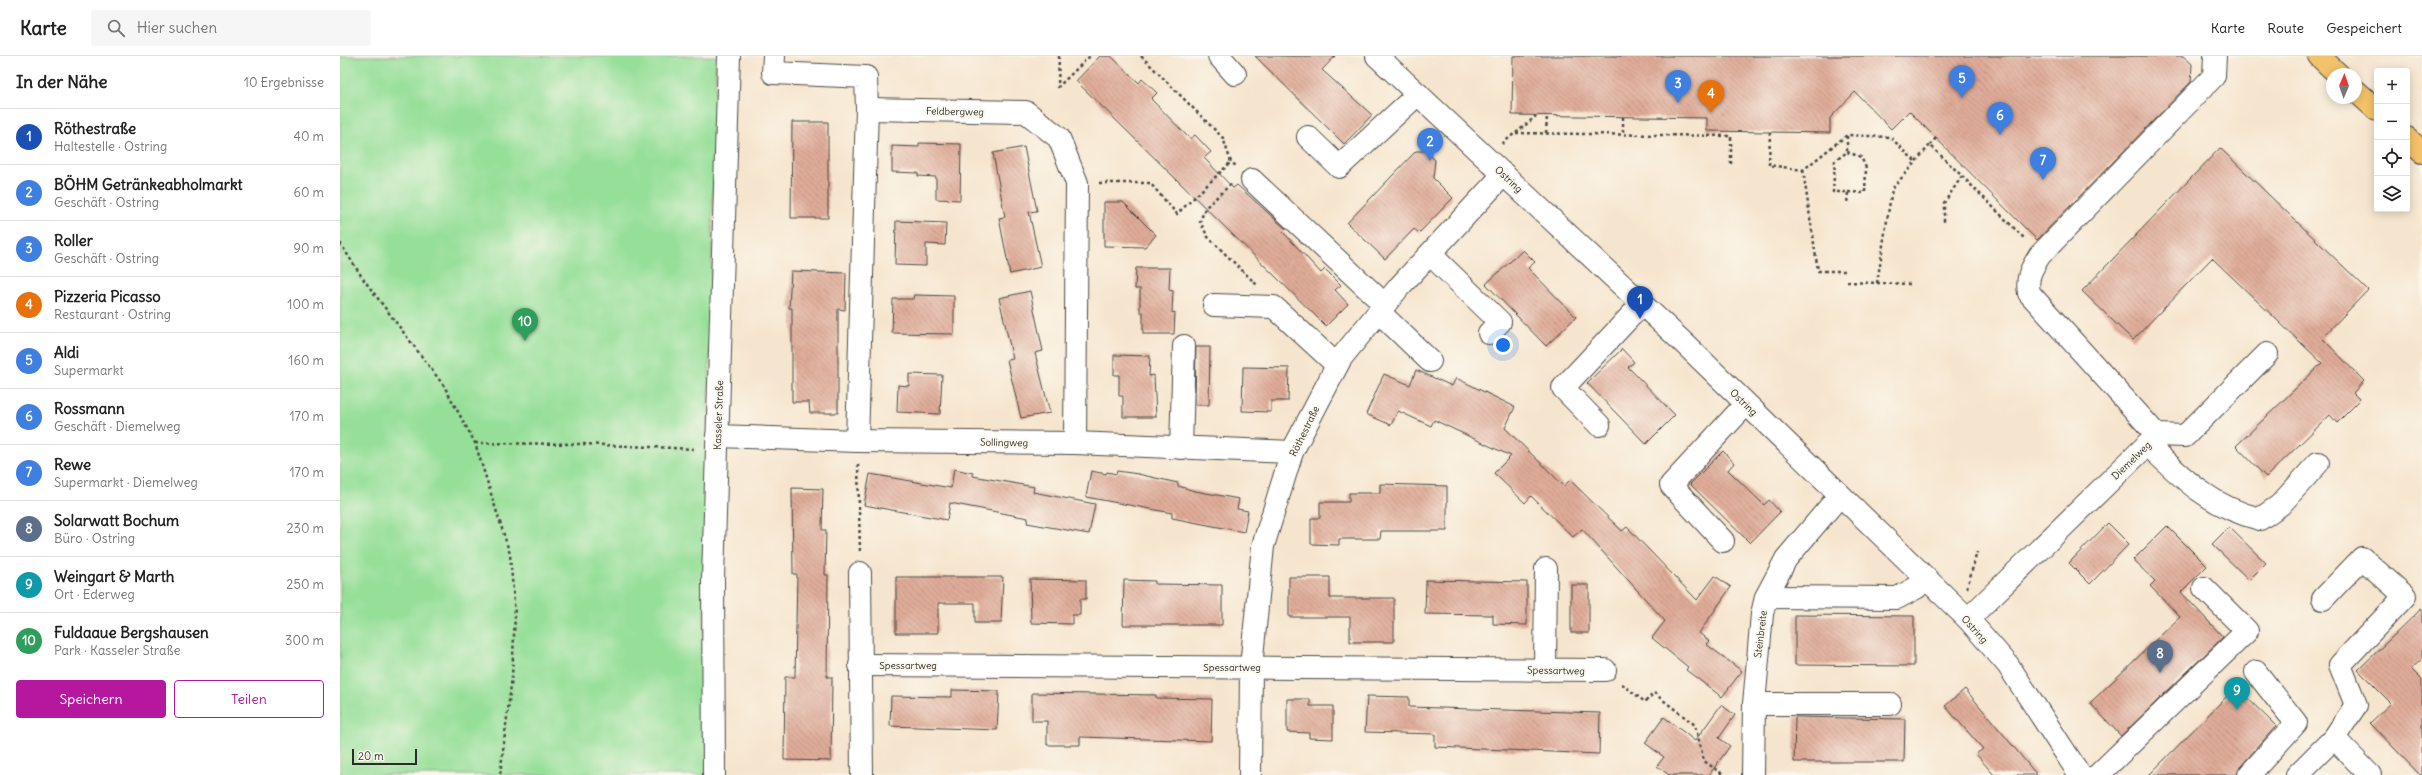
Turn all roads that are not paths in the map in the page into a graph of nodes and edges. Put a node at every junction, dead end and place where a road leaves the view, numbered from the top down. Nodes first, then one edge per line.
1 (729, 56) edge
2 (774, 56) edge
3 (1219, 56) edge
4 (2215, 56) edge
5 (2319, 56) edge
6 (1384, 59) edge
7 (2332, 68) edge
8 (1235, 74) dead end
9 (1418, 94) junction
10 (2362, 96) edge
11 (2374, 107) edge
12 (867, 109) junction
13 (1308, 137) dead end
14 (2409, 140) edge
15 (2422, 152) edge
16 (1504, 174) junction
17 (1248, 176) road end
18 (1430, 254) junction
19 (1642, 304) junction
20 (1214, 305) dead end
21 (1382, 309) junction
22 (1489, 334) dead end
23 (1184, 346) dead end
24 (2267, 354) dead end
25 (1430, 361) dead end
26 (1337, 365) junction
27 (1746, 404) junction
28 (1600, 425) dead end
29 (2152, 440) junction
30 (857, 441) junction
31 (717, 443) junction
32 (1075, 443) junction
33 (1182, 448) junction
34 (1292, 452) junction
35 (2318, 463) dead end
36 (1840, 494) junction
37 (1723, 542) dead end
38 (1546, 569) dead end
39 (860, 573) road end
40 (1926, 579) junction
41 (2204, 588) dead end
42 (1766, 597) junction
43 (2323, 599) dead end
44 (1961, 613) junction
45 (860, 665) junction
46 (1251, 667) junction
47 (1545, 670) junction
48 (1604, 670) road end
49 (2256, 672) dead end
50 (1754, 704) junction
51 (1890, 704) dead end
52 (2334, 738) junction
53 (714, 775) edge
54 (862, 775) edge
55 (1250, 775) edge
56 (1753, 775) edge
57 (2080, 775) edge
58 (2098, 775) edge
59 (2249, 775) edge
60 (2297, 775) edge
61 (2370, 775) edge

1 - 31 street, Kasseler Straße
2 - 12 street
3 - 8 street
4 - 29 street, Diemelweg
5 - 7 main road
6 - 9 street, Ostring
9 - 13 street
9 - 16 street, Ostring
10 - 11 main road
12 - 30 street
12 - 32 street, Feldbergweg
14 - 15 main road
16 - 18 street, Röthestraße
16 - 19 street, Ostring
17 - 21 street
18 - 21 street, Röthestraße
18 - 22 street
19 - 27 street, Ostring
19 - 28 street
20 - 26 street
21 - 25 street
21 - 26 street, Röthestraße
23 - 33 street
24 - 29 street
26 - 34 street, Röthestraße
27 - 36 street, Ostring
27 - 37 street
29 - 35 street
29 - 44 street, Diemelweg
30 - 31 street, Sollingweg
30 - 32 street, Sollingweg
31 - 53 street, Kasseler Straße
32 - 33 street, Sollingweg
33 - 34 street, Sollingweg
34 - 46 street, Röthestraße
36 - 40 street, Ostring
36 - 42 street, Steinbreite
38 - 47 street
39 - 45 street
40 - 42 street
40 - 44 street, Ostring
41 - 58 street
42 - 50 street, Steinbreite
43 - 52 street
44 - 57 street, Ostring
45 - 46 street, Spessartweg
45 - 54 street
46 - 47 street, Spessartweg
46 - 55 street, Röthestraße
47 - 48 street, Spessartweg
49 - 59 street
50 - 51 street
50 - 56 street, Steinbreite
52 - 60 street
52 - 61 street

